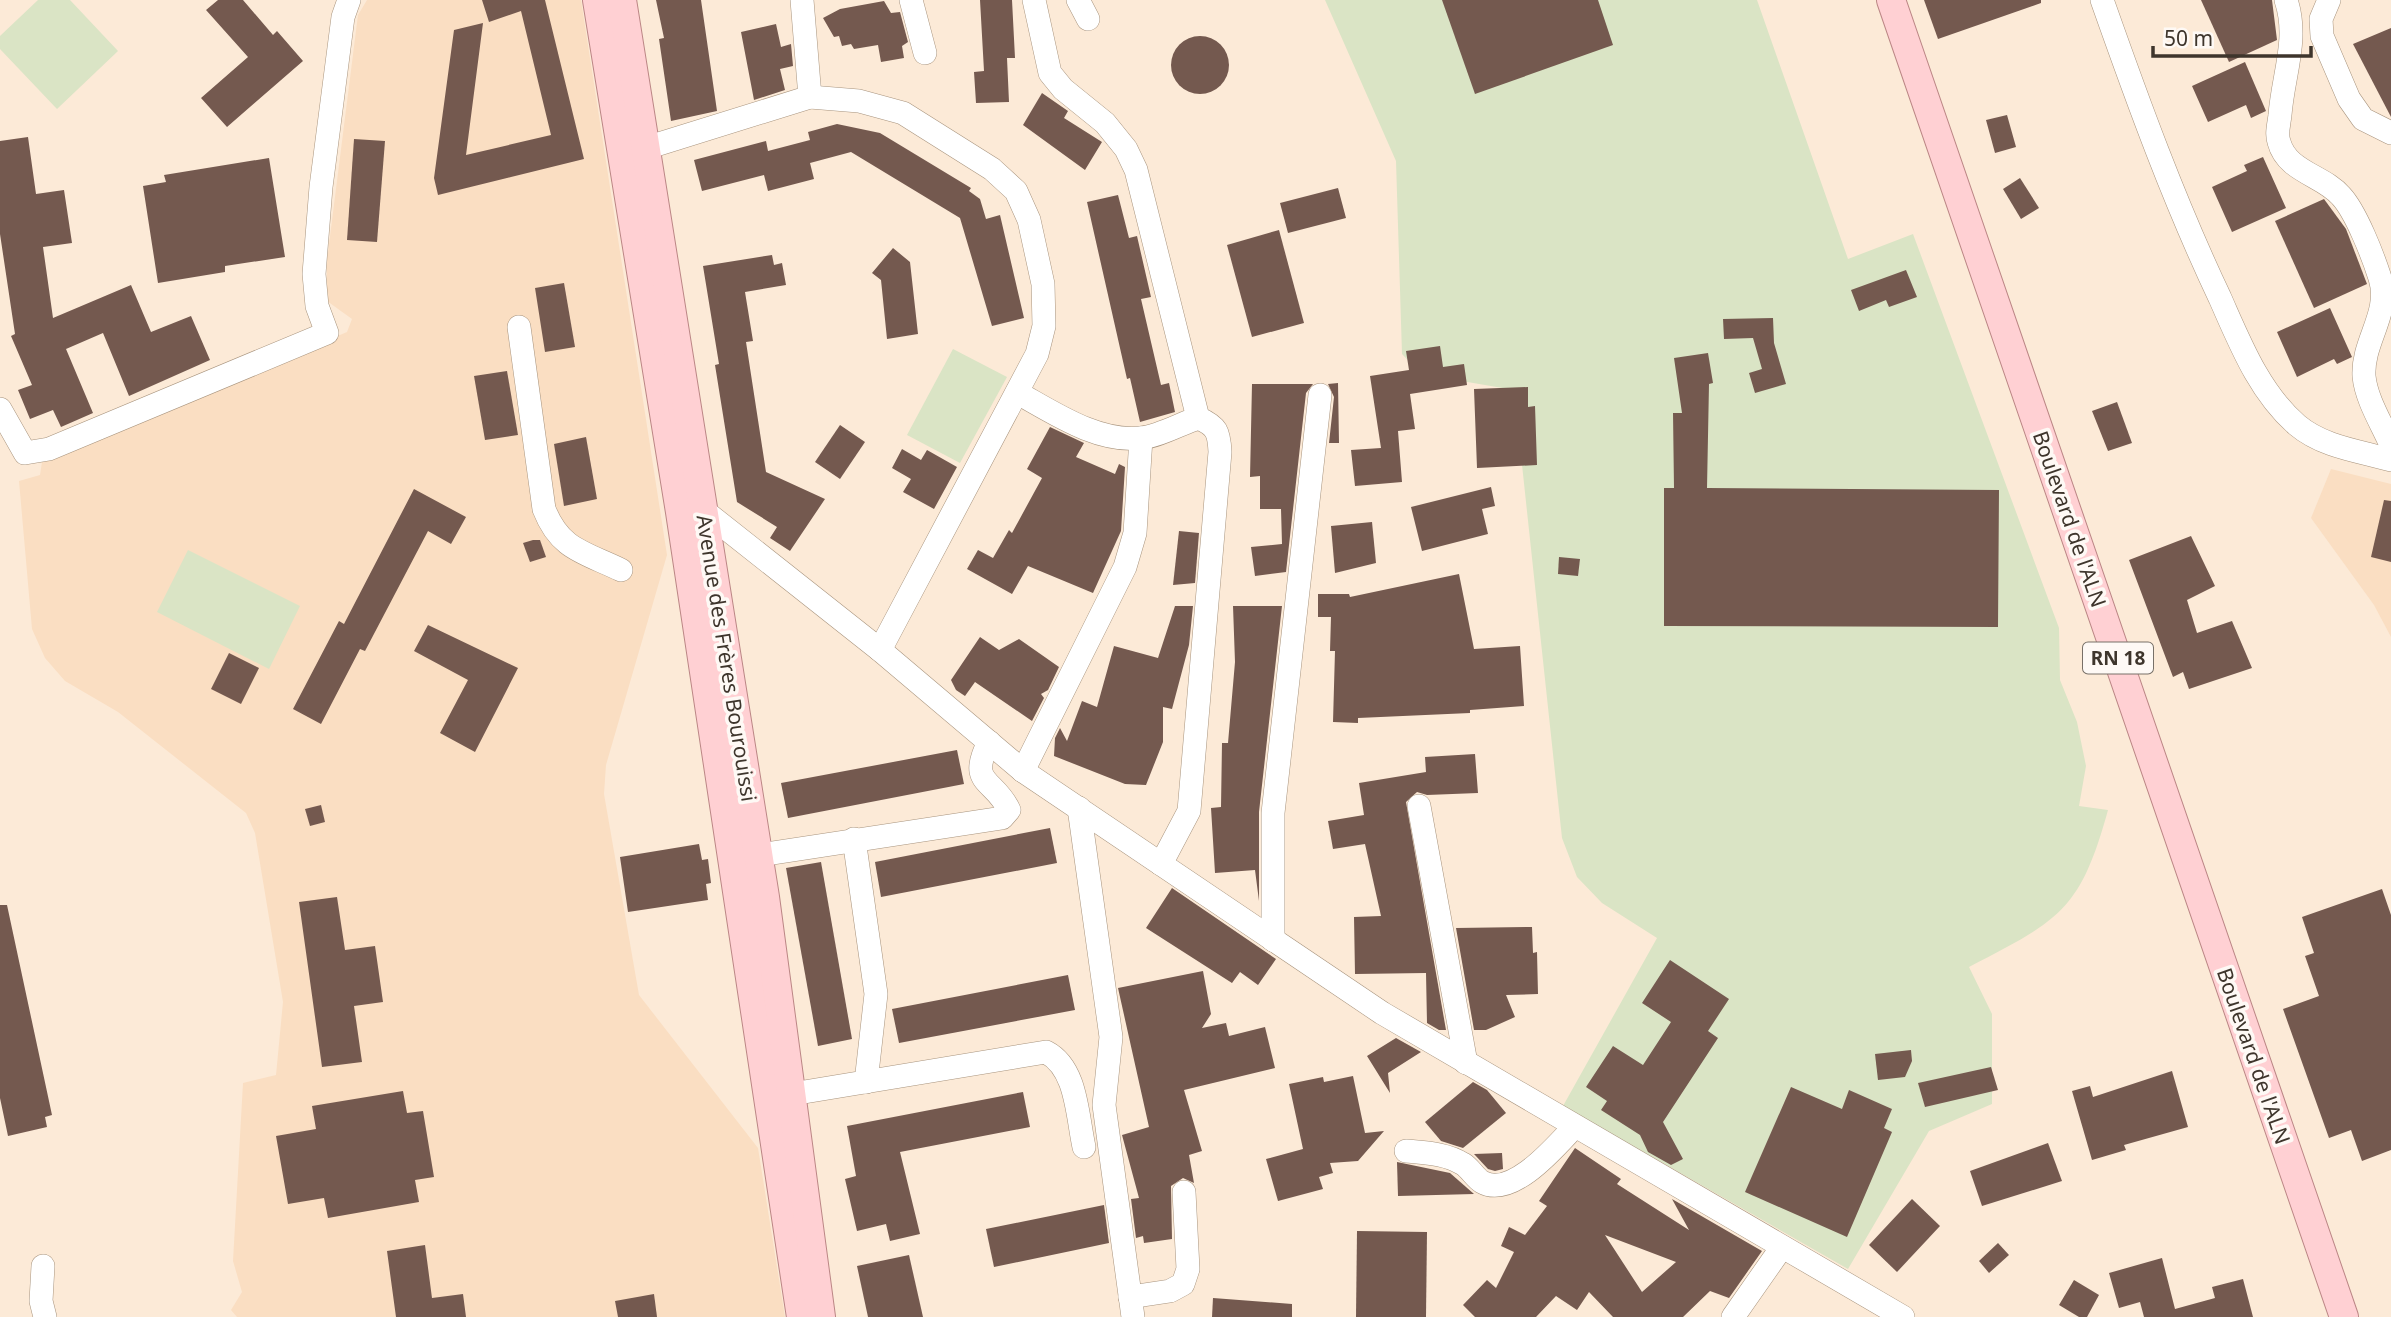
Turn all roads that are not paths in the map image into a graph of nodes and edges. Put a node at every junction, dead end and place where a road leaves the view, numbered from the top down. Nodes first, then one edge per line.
1 (349, 0) edge
2 (597, 0) edge
3 (622, 0) edge
4 (802, 0) edge
5 (911, 0) edge
6 (1034, 0) edge
7 (1891, 0) edge
8 (2102, 0) edge
9 (2286, 0) edge
10 (2329, 0) edge
11 (925, 53) dead end
12 (810, 97) junction
13 (2391, 133) edge
14 (646, 148) junction
15 (519, 327) dead end
16 (1018, 393) junction
17 (1320, 395) dead end
18 (0, 410) edge
19 (1198, 418) junction
20 (1141, 438) junction
21 (2391, 445) edge
22 (2391, 460) edge
23 (692, 511) junction
24 (621, 570) dead end
25 (880, 650) junction
26 (989, 742) junction
27 (1023, 771) junction
28 (1419, 806) dead end
29 (1079, 808) junction
30 (854, 839) junction
31 (759, 855) junction
32 (1161, 864) junction
33 (1273, 940) junction
34 (1466, 1063) junction
35 (866, 1082) junction
36 (792, 1094) junction
37 (1574, 1127) junction
38 (1084, 1147) dead end
39 (1406, 1151) dead end
40 (1184, 1192) dead end
41 (1782, 1247) junction
42 (43, 1266) dead end
43 (1132, 1307) edge
44 (45, 1317) edge
45 (801, 1317) edge
46 (821, 1317) edge
47 (1733, 1317) edge
48 (1903, 1317) edge
49 (2344, 1317) edge

1 - 18 street
2 - 23 main road
3 - 14 main road, Avenue des Frères Bourouissi
4 - 12 street
5 - 11 street
6 - 19 street
7 - 49 main road, Boulevard de l'ALN / RN 18
8 - 22 street
9 - 21 street
10 - 13 street
12 - 14 street
12 - 16 street
14 - 23 main road, Avenue des Frères Bourouissi
15 - 24 street
16 - 20 street
16 - 25 street
17 - 33 street
19 - 20 street
19 - 32 street
20 - 27 street
23 - 25 street
23 - 31 main road, Avenue des Frères Bourouissi
23 - 45 main road
25 - 26 street
26 - 27 street
26 - 30 street
27 - 29 street
28 - 34 street
29 - 32 street
29 - 43 street
30 - 31 street
30 - 35 street
31 - 36 main road, Avenue des Frères Bourouissi
32 - 33 street
33 - 34 street
34 - 37 street
35 - 36 street
35 - 38 street
36 - 46 main road, Avenue des Frères Bourouissi
37 - 39 street
37 - 41 street
40 - 43 street
41 - 47 street
41 - 48 street
42 - 44 street

